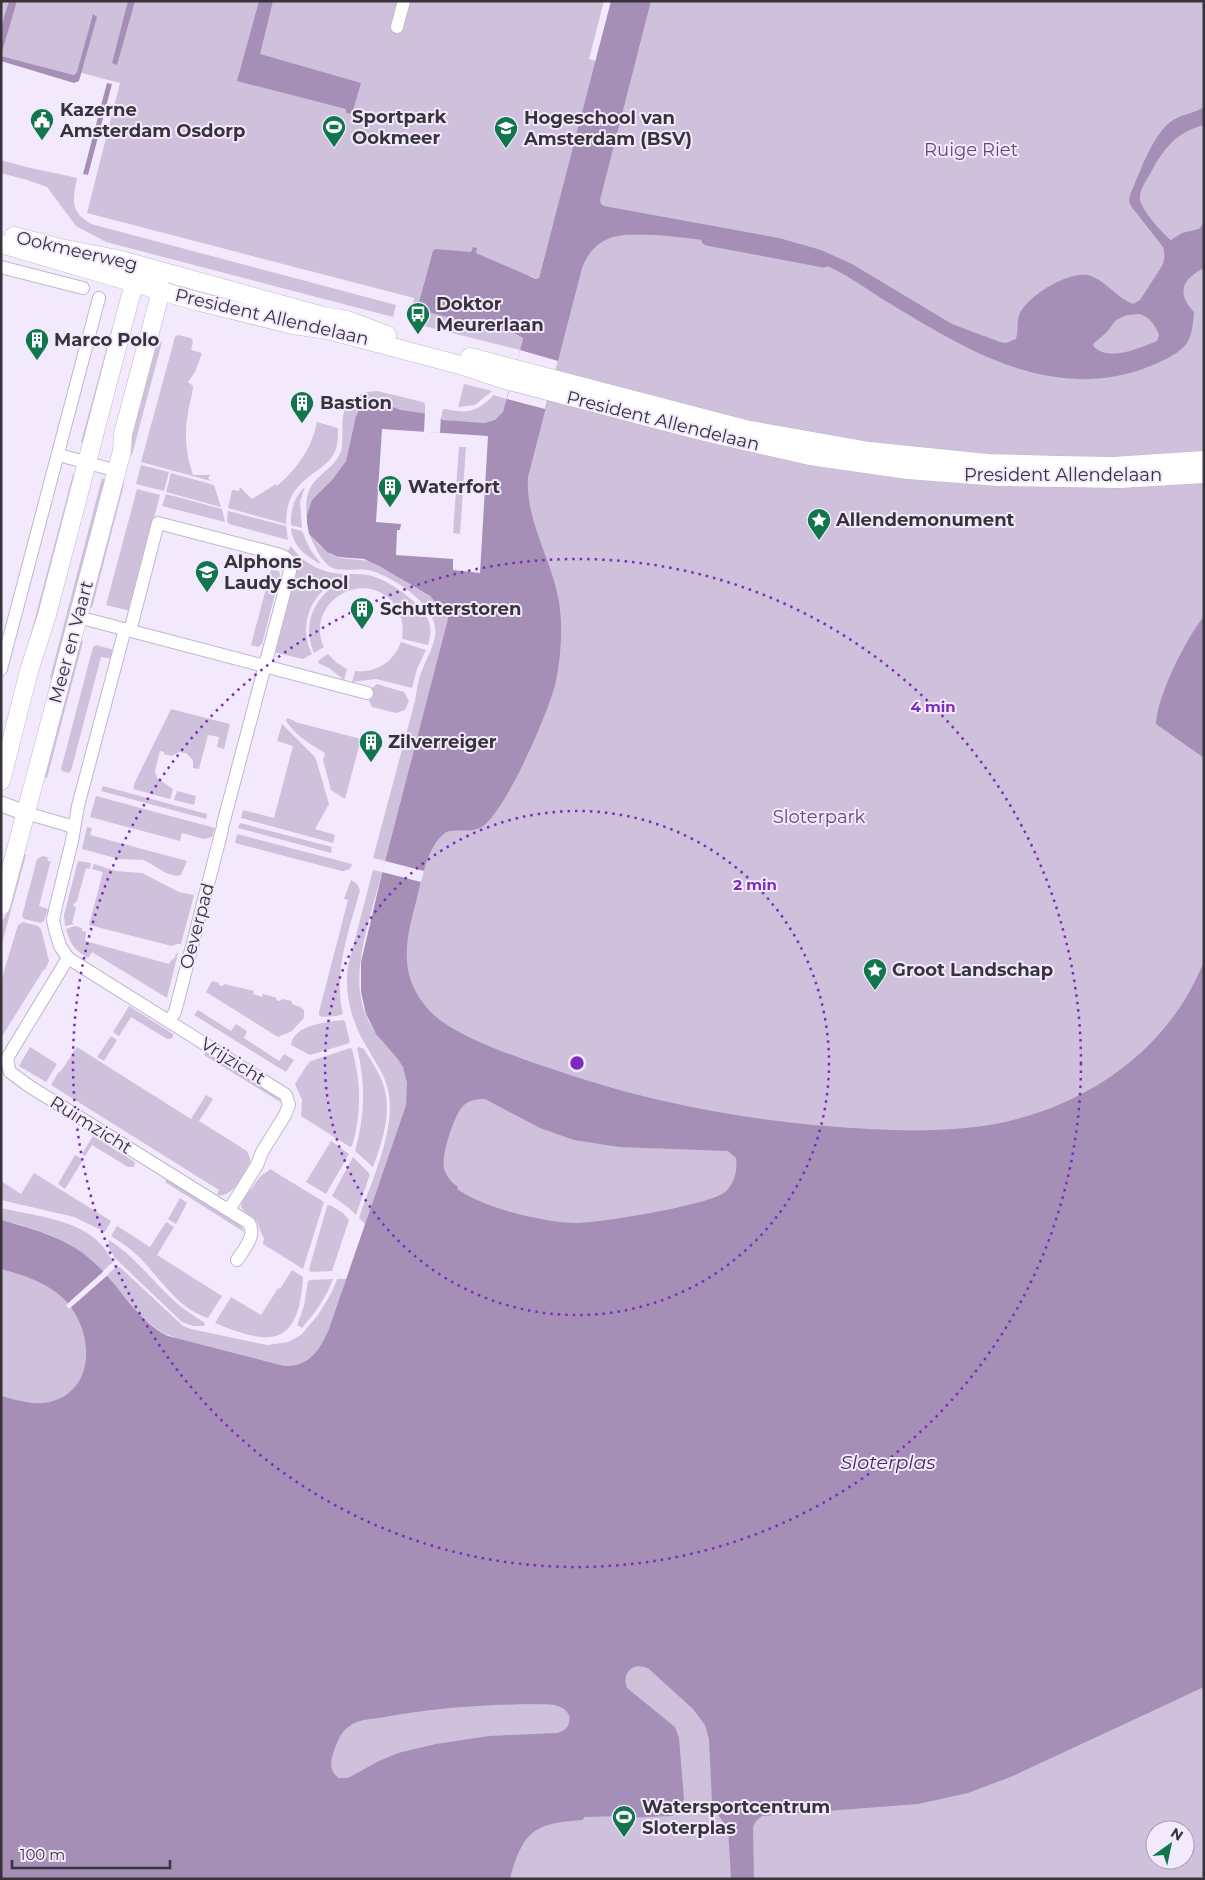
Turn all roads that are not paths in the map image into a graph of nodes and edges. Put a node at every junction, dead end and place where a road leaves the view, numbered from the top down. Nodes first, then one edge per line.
1 (404, 1) edge
2 (397, 27) dead end
3 (1, 233) edge
4 (1, 244) edge
5 (1, 268) edge
6 (152, 269) junction
7 (135, 283) junction
8 (83, 288) dead end
9 (161, 291) junction
10 (99, 298) dead end
11 (513, 375) junction
12 (551, 385) junction
13 (59, 455) junction
14 (1204, 460) edge
15 (87, 462) junction
16 (117, 471) junction
17 (1204, 474) edge
18 (78, 617) junction
19 (127, 630) junction
20 (265, 667) junction
21 (1, 669) edge
22 (367, 693) dead end
23 (1, 781) edge
24 (1, 804) edge
25 (1, 813) edge
26 (26, 813) junction
27 (74, 827) junction
28 (1, 906) edge
29 (68, 958) junction
30 (169, 1022) junction
31 (229, 1210) junction
32 (237, 1260) dead end

1 - 2 street
3 - 6 main road, Ookmeerweg
4 - 7 main road, Ookmeerweg
5 - 8 street, Ookmeerweg
6 - 7 main road
6 - 9 main road
6 - 11 main road, President Allendelaan
7 - 9 main road, President Allendelaan
7 - 15 main road, Meer en Vaart
9 - 11 main road, President Allendelaan
9 - 16 main road, Meer en Vaart
10 - 13 street
11 - 12 main road, President Allendelaan
12 - 14 main road, President Allendelaan
12 - 17 main road, President Allendelaan
13 - 15 street
13 - 21 street
15 - 16 street
15 - 23 main road, Meer en Vaart
16 - 18 main road, Meer en Vaart
18 - 19 street
18 - 26 main road, Meer en Vaart
19 - 20 street
19 - 20 street, Oeverpad
19 - 27 street
20 - 22 street
20 - 30 street, Oeverpad
24 - 26 street
25 - 26 street
26 - 27 street
26 - 28 main road, Meer en Vaart
27 - 29 street
29 - 30 street, Vrijzicht
29 - 31 street, Ruimzicht
30 - 31 street, Vrijzicht
31 - 32 street, Ruimzicht

